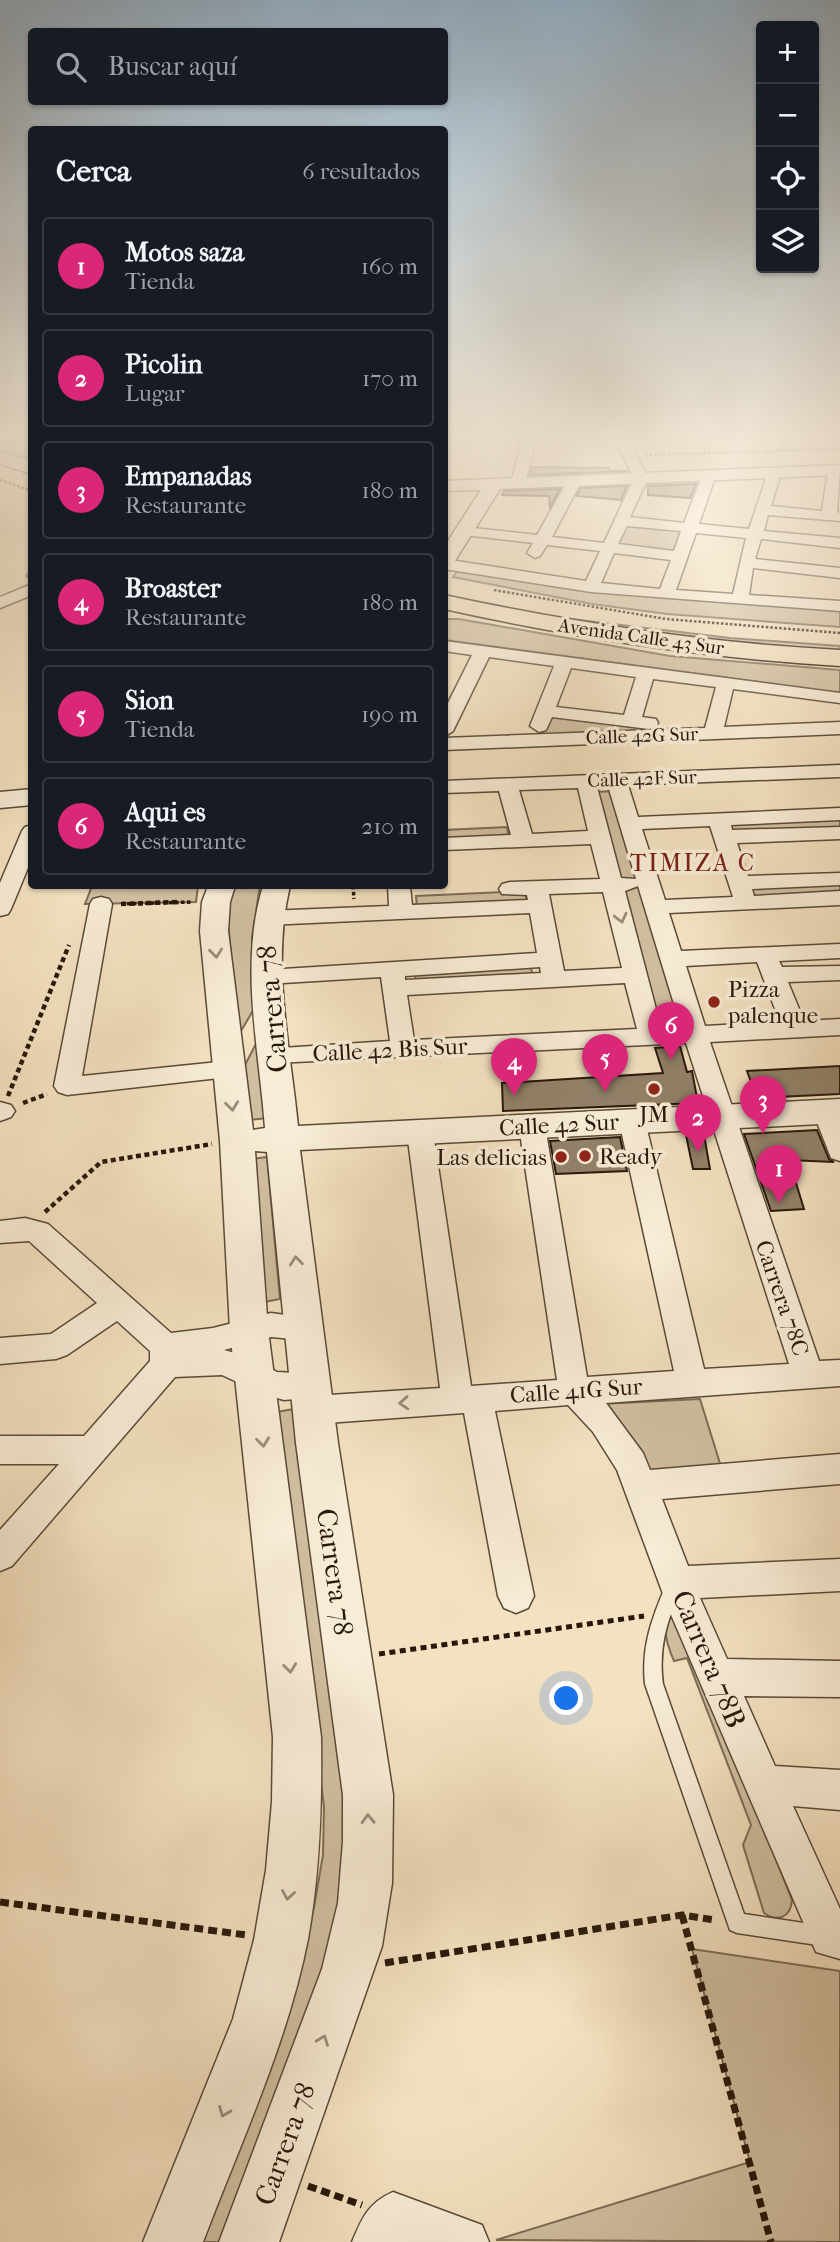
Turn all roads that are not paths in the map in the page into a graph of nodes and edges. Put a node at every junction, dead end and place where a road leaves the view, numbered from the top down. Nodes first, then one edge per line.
1 (540, 544) edge
2 (572, 544) edge
3 (611, 544) edge
4 (685, 544) edge
5 (753, 544) edge
6 (609, 548) junction
7 (680, 556) junction
8 (746, 563) junction
9 (448, 564) edge
10 (840, 573) edge
11 (523, 576) junction
12 (591, 587) junction
13 (448, 589) edge
14 (28, 591) edge
15 (666, 594) junction
16 (740, 599) junction
17 (0, 603) edge
18 (448, 603) edge
19 (840, 606) edge
20 (840, 641) edge
21 (448, 647) edge
22 (483, 651) junction
23 (840, 658) edge
24 (564, 662) junction
25 (646, 673) junction
26 (726, 683) junction
27 (840, 698) edge
28 (545, 710) junction
29 (631, 721) junction
30 (448, 723) edge
31 (840, 728) edge
32 (713, 732) junction
33 (533, 740) junction
34 (448, 744) edge
35 (840, 771) edge
36 (616, 780) junction
37 (586, 781) junction
38 (507, 785) junction
39 (448, 787) edge
40 (28, 797) edge
41 (0, 800) edge
42 (840, 814) edge
43 (630, 822) junction
44 (448, 828) edge
45 (721, 828) junction
46 (520, 833) junction
47 (840, 833) edge
48 (600, 837) junction
49 (28, 838) edge
50 (448, 843) edge
51 (8, 870) edge
52 (840, 879) edge
53 (650, 883) junction
54 (613, 885) junction
55 (275, 889) edge
56 (742, 893) junction
57 (218, 894) edge
58 (400, 897) edge
59 (538, 897) junction
60 (840, 898) edge
61 (101, 904) road end
62 (657, 907) junction
63 (0, 909) edge
64 (267, 918) junction
65 (840, 951) edge
66 (673, 959) junction
67 (769, 965) junction
68 (552, 969) junction
69 (840, 973) edge
70 (635, 975) junction
71 (393, 979) junction
72 (269, 988) junction
73 (840, 1027) edge
74 (795, 1030) junction
75 (697, 1035) junction
76 (651, 1037) junction
77 (403, 1049) junction
78 (275, 1055) junction
79 (228, 1070) junction
80 (833, 1111) edge
81 (723, 1117) junction
82 (632, 1121) junction
83 (532, 1126) junction
84 (420, 1132) junction
85 (282, 1139) junction
86 (237, 1140) junction
87 (840, 1151) edge
88 (13, 1230) edge
89 (117, 1304) junction
90 (304, 1328) junction
91 (0, 1351) edge
92 (252, 1352) junction
93 (165, 1355) junction
94 (840, 1373) edge
95 (808, 1375) junction
96 (692, 1383) junction
97 (575, 1391) junction
98 (311, 1396) junction
99 (467, 1399) junction
100 (0, 1450) edge
101 (94, 1450) junction
102 (840, 1469) edge
103 (642, 1486) junction
104 (0, 1555) edge
105 (840, 1575) edge
106 (516, 1596) dead end
107 (669, 1598) junction
108 (717, 1677) junction
109 (840, 1679) edge
110 (762, 1784) junction
111 (840, 1790) edge
112 (836, 1937) edge
113 (384, 2229) edge
114 (173, 2242) edge
115 (249, 2242) edge
116 (465, 2242) edge

1 - 11 street
2 - 6 street
3 - 6 street
4 - 7 street
5 - 8 street
6 - 7 street
6 - 12 street
7 - 15 street
8 - 10 street
8 - 16 street
9 - 11 street
11 - 12 street
12 - 15 street
13 - 20 main road, Avenida Calle 43 Sur
14 - 17 street
15 - 16 street
16 - 19 street
18 - 23 main road, Avenida Calle 43 Sur
21 - 22 street
22 - 24 street
22 - 30 street
24 - 25 street
24 - 28 street
25 - 26 street
25 - 29 street
26 - 27 street
26 - 32 street
28 - 29 street
28 - 33 street
29 - 32 street
31 - 32 street, Calle 42G Sur
32 - 33 street, Calle 42G Sur
33 - 34 street, Calle 42G Sur
35 - 36 street, Calle 42F Sur
36 - 37 street, Calle 42F Sur
36 - 43 street, Carrera 78C
37 - 38 street, Calle 42F Sur
37 - 48 street
38 - 39 street, Calle 42F Sur
38 - 46 street
40 - 41 street
42 - 45 street
43 - 45 street
43 - 53 street, Carrera 78C
44 - 46 street
45 - 47 street
45 - 56 street
46 - 48 street
46 - 50 street
48 - 54 street
49 - 51 street
51 - 63 street
52 - 56 street
53 - 54 street
53 - 62 street, Carrera 78C
54 - 59 street
54 -> 70 street
55 - 64 street, Carrera 78
56 - 60 street
56 - 62 street
57 -> 79 street, Carrera 78
58 - 59 street
58 - 64 street
59 - 68 street
61 - 79 street
62 - 66 street, Carrera 78C
64 - 72 street, Carrera 78
65 - 67 street
66 - 67 street
66 - 75 street, Carrera 78C
67 - 69 street
67 - 74 street
68 - 70 street
68 - 71 street
70 - 76 street
71 - 72 street
71 - 77 street
72 - 78 street, Carrera 78
72 - 79 street
73 - 74 street, Calle 42 Bis Sur
74 - 75 street, Calle 42 Bis Sur
75 - 76 street, Calle 42 Bis Sur
75 - 81 street, Carrera 78C
76 - 77 street, Calle 42 Bis Sur
77 - 78 street, Calle 42 Bis Sur
78 - 85 street, Carrera 78
79 -> 86 street, Carrera 78
80 - 81 street, Calle 42 Sur
80 - 87 street
81 - 82 street, Calle 42 Sur
81 - 95 street, Carrera 78C
82 - 83 street, Calle 42 Sur
82 - 96 street
83 - 84 street, Calle 42 Sur
83 - 97 street
84 - 85 street, Calle 42 Sur
84 - 99 street
85 - 86 street, Calle 42 Sur
90 -> 85 street, Carrera 78
86 - 92 street, Carrera 78
88 - 89 street
89 - 91 street
89 - 93 street
90 - 92 street
90 - 98 street, Carrera 78
92 - 93 street
92 - 93 street
92 - 98 street, Calle 41G Sur
92 -> 114 street, Carrera 78
93 - 101 street
94 - 95 street, Calle 41G Sur
95 - 96 street, Calle 41G Sur
96 - 97 street, Calle 41G Sur
97 - 99 street, Calle 41G Sur
97 - 103 street, Carrera 78B
99 -> 98 street, Calle 41G Sur
115 -> 98 street, Carrera 78
99 - 106 street
100 - 101 street
101 - 104 street
102 - 103 street
103 - 107 street, Carrera 78B
105 - 107 street
107 - 108 street, Carrera 78B
107 - 112 lane
108 - 109 street
108 - 110 street, Carrera 78B
110 - 111 street
110 - 112 street, Carrera 78B
113 - 116 street

